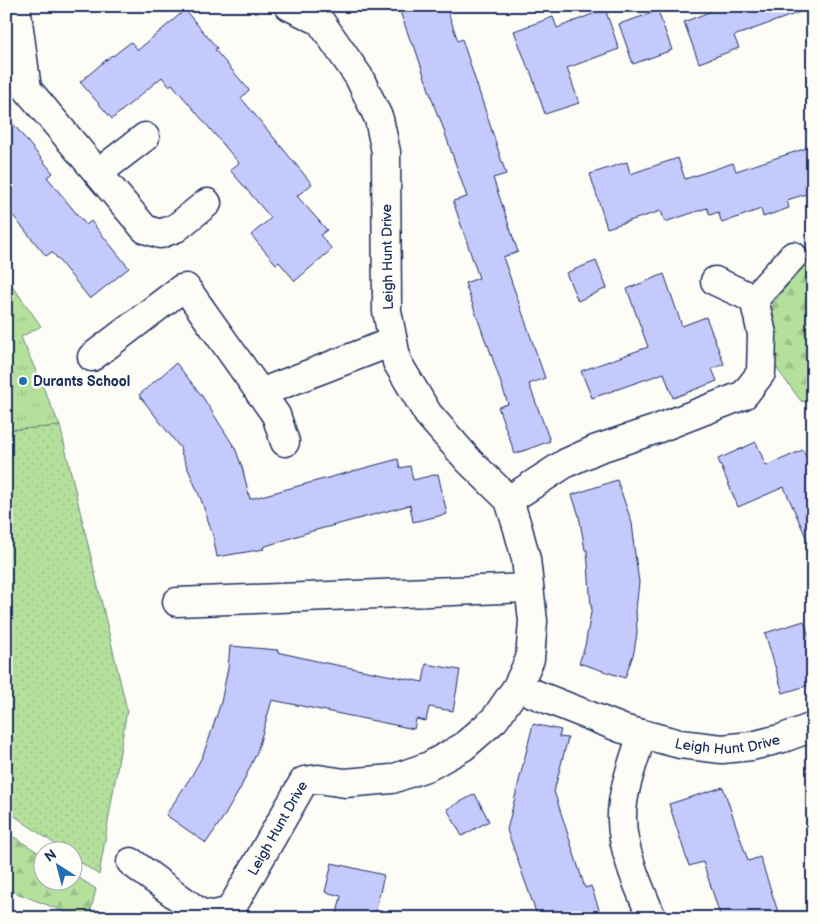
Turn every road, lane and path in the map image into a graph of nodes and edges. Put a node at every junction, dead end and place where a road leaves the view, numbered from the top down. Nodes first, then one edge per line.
1 (16, 6) edge
2 (289, 6) edge
3 (328, 13) edge
4 (15, 64) edge
5 (145, 137) dead end
6 (98, 173) junction
7 (207, 202) dead end
8 (792, 256) dead end
9 (715, 281) dead end
10 (754, 299) junction
11 (392, 342) junction
12 (92, 357) dead end
13 (260, 393) junction
14 (285, 442) dead end
15 (509, 500) junction
16 (528, 588) junction
17 (177, 602) dead end
18 (516, 687) junction
19 (813, 727) edge
20 (642, 734) junction
21 (131, 862) dead end
22 (652, 918) edge

1 - 4 street
2 - 3 street, Leigh Hunt Drive
3 - 11 street, Leigh Hunt Drive
4 - 6 street
5 - 6 street
6 - 7 street
8 - 10 street
9 - 10 street
10 - 15 street
11 - 13 street
11 - 15 street, Leigh Hunt Drive
12 - 13 street
13 - 14 street
15 - 16 street, Leigh Hunt Drive
16 - 17 street
16 - 18 street, Leigh Hunt Drive
18 - 20 street, Leigh Hunt Drive
18 - 21 street, Leigh Hunt Drive
19 - 20 street, Leigh Hunt Drive
20 - 22 street

